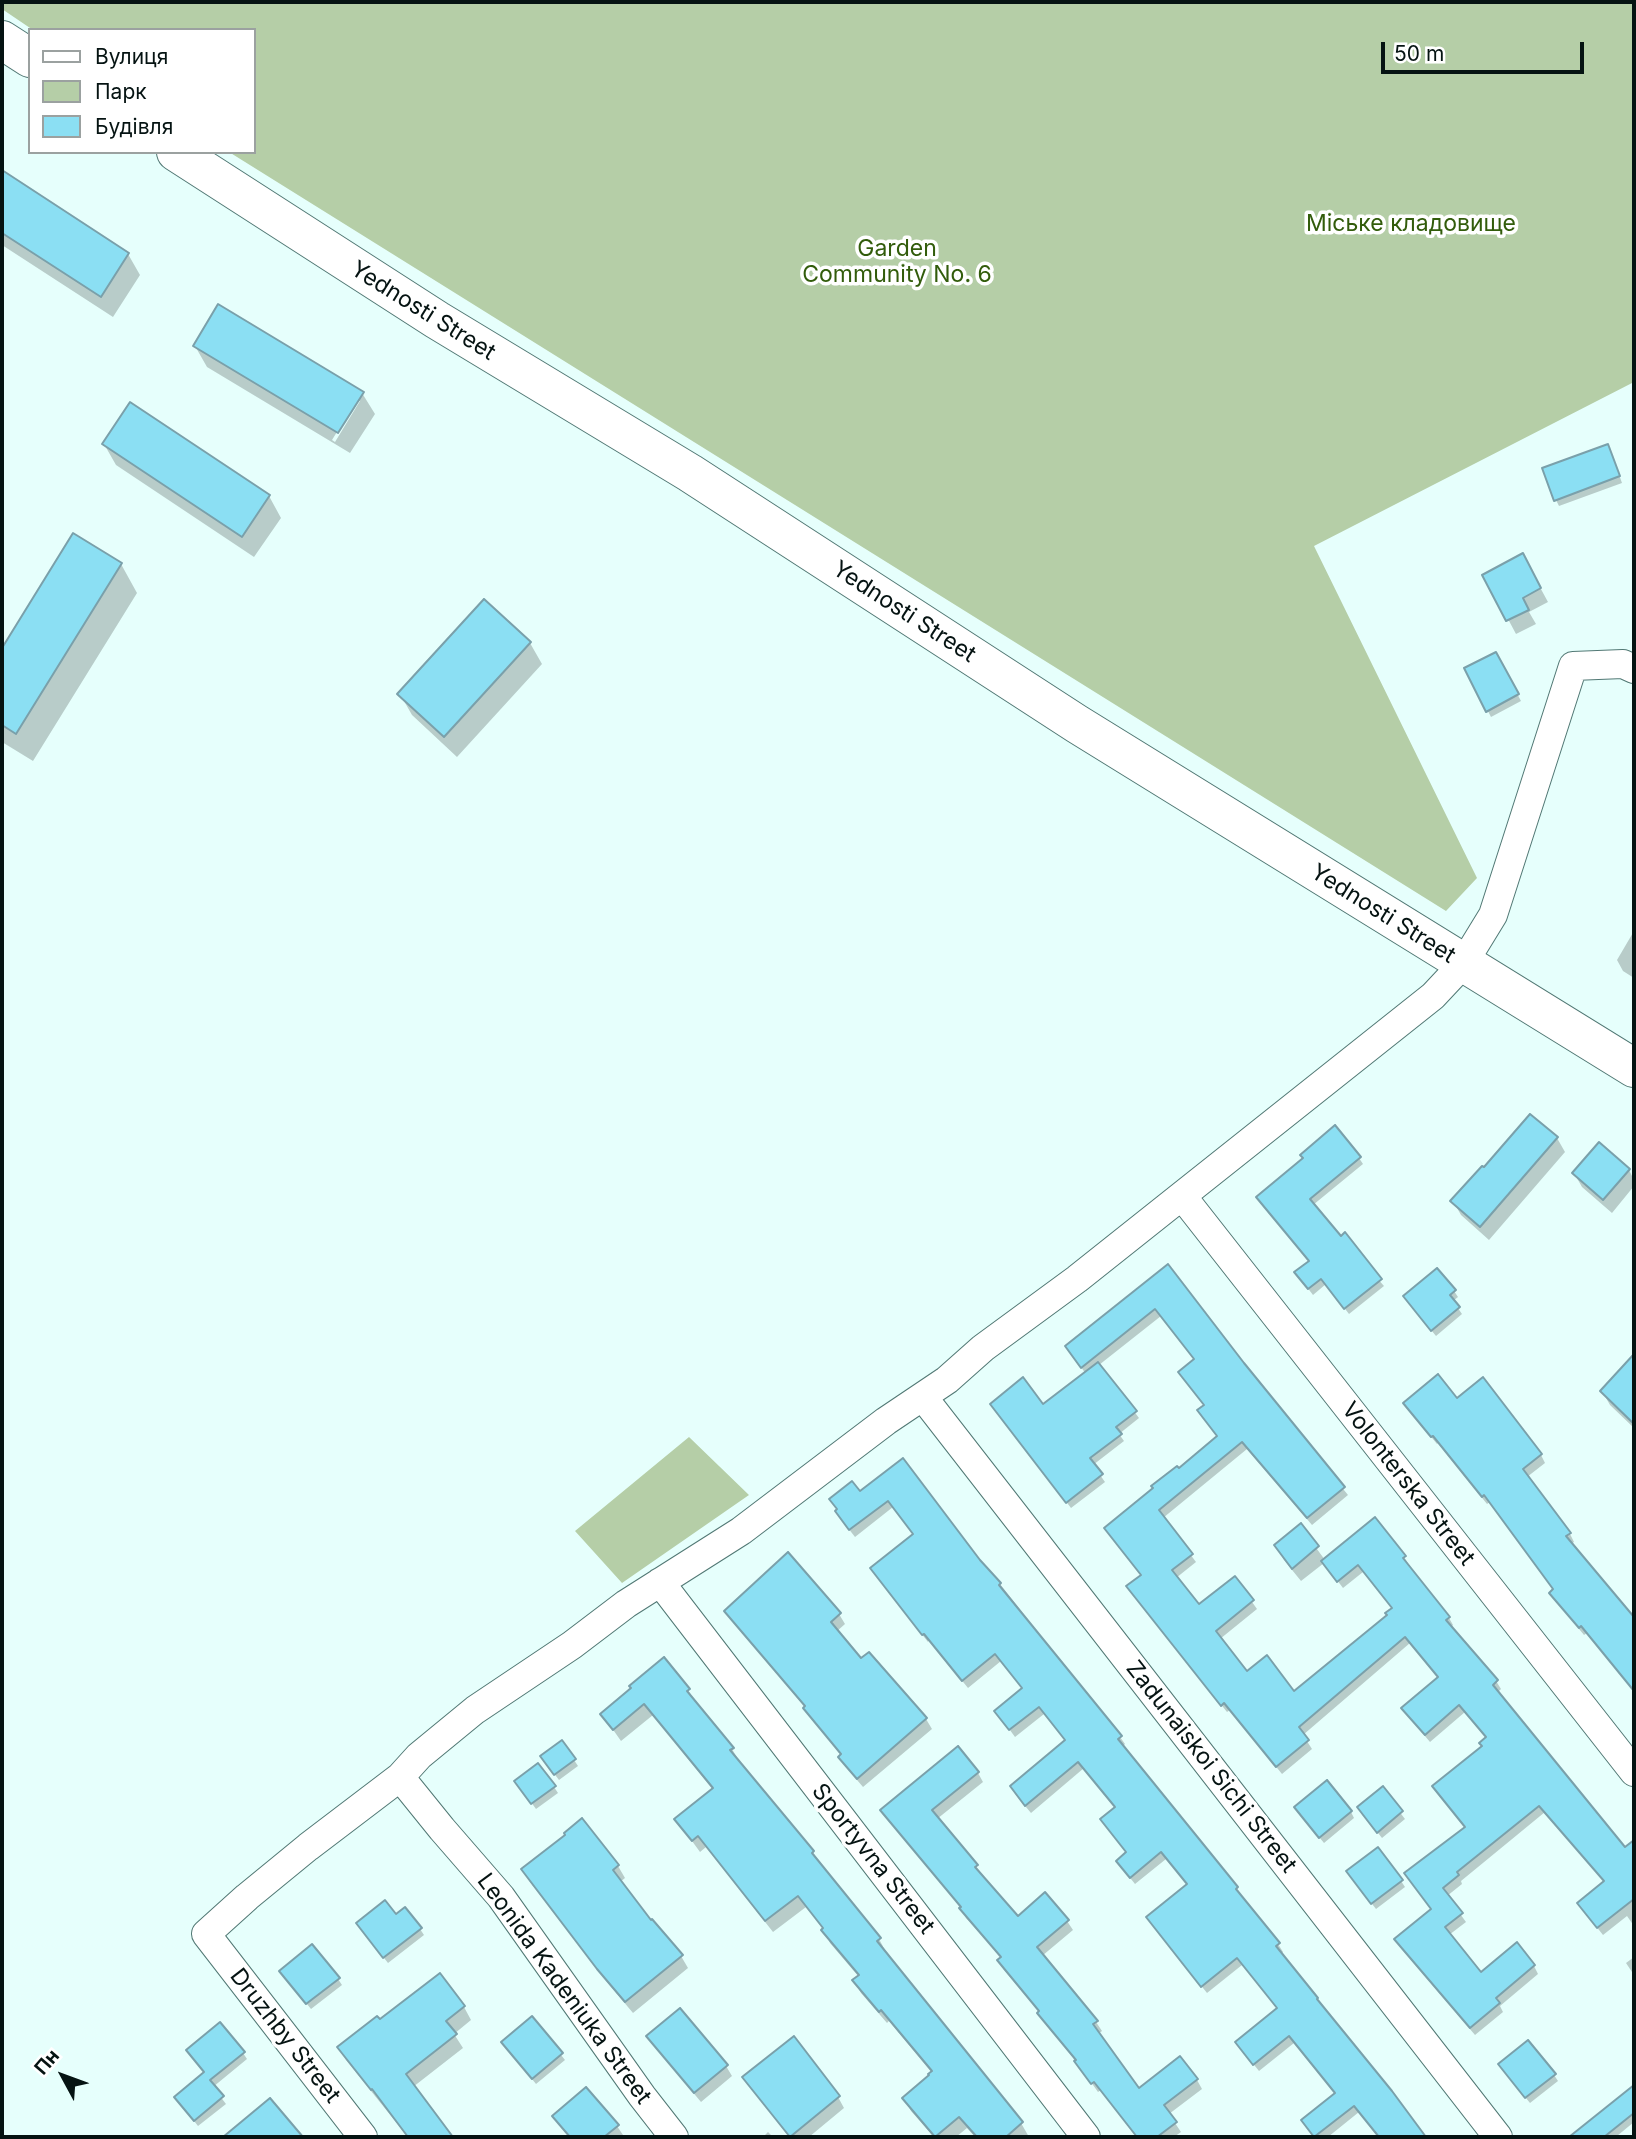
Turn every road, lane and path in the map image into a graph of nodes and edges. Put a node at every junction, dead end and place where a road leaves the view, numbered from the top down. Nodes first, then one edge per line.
1 (2, 40) edge
2 (28, 57) edge
3 (179, 154) edge
4 (1634, 670) edge
5 (1463, 964) junction
6 (1634, 1068) edge
7 (1182, 1196) junction
8 (923, 1397) junction
9 (660, 1582) junction
10 (1634, 1770) edge
11 (400, 1777) junction
12 (363, 2137) edge
13 (674, 2137) edge
14 (1086, 2137) edge
15 (1498, 2137) edge

1 - 2 main road
3 - 5 main road, Yednosti Street
4 - 5 street
5 - 6 main road, Yednosti Street
5 - 7 street
7 - 8 street
7 - 10 street, Volonterska Street
8 - 9 street
8 - 15 street, Zadunaiskoi Sichi Street
9 - 11 street
9 - 14 street, Sportyvna Street
11 - 12 street, Druzhby Street
11 - 13 street, Leonida Kadeniuka Street

